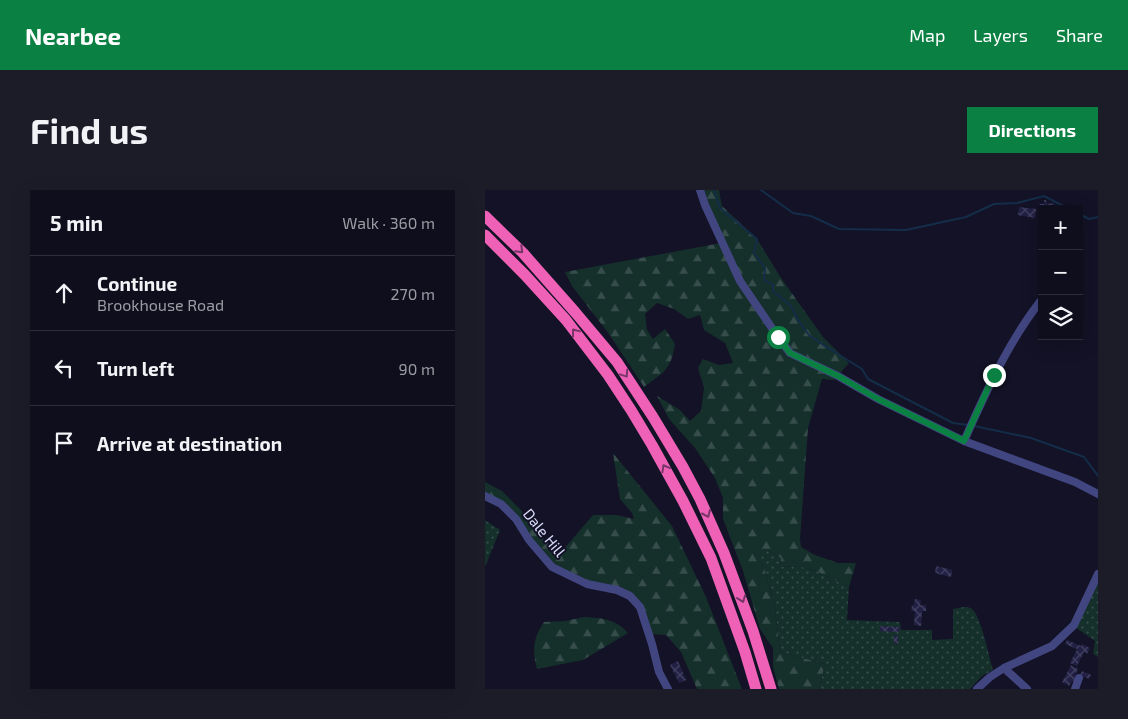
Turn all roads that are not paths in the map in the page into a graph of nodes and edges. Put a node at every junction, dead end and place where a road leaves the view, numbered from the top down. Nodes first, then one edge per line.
1 (701, 190) edge
2 (485, 216) edge
3 (485, 235) edge
4 (1038, 305) edge
5 (964, 441) junction
6 (1098, 494) edge
7 (485, 496) edge
8 (1098, 574) edge
9 (1004, 668) junction
10 (1079, 678) dead end
11 (668, 689) edge
12 (756, 689) edge
13 (771, 689) edge
14 (977, 689) edge
15 (1027, 689) edge
16 (1075, 689) edge

1 - 5 street
2 -> 13 highway
12 -> 3 highway
4 - 5 street
5 - 6 street
7 - 11 street, Dale Hill
8 - 9 street
9 - 14 street
9 - 15 street
10 - 16 street

